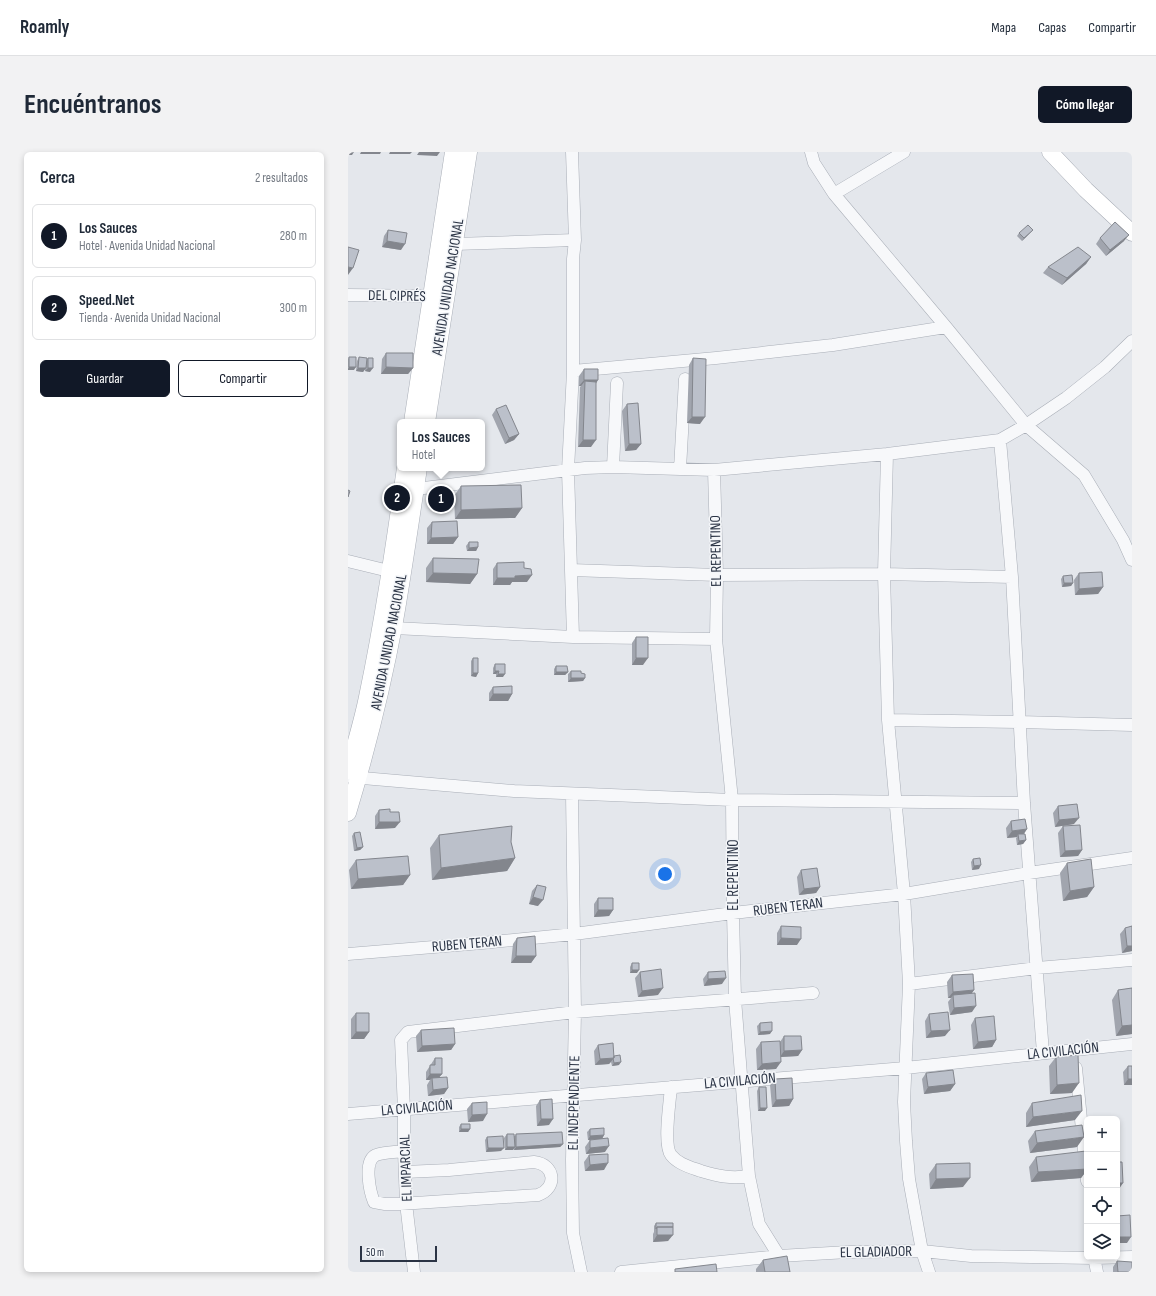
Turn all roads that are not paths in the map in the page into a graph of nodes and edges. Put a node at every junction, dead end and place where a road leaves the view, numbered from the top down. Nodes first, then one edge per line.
1 (453, 152) edge
2 (469, 152) edge
3 (572, 152) edge
4 (811, 152) edge
5 (904, 152) edge
6 (1050, 152) edge
7 (834, 194) junction
8 (1132, 233) edge
9 (575, 240) junction
10 (455, 244) junction
11 (348, 295) edge
12 (439, 296) junction
13 (946, 327) junction
14 (1132, 341) edge
15 (573, 371) junction
16 (685, 379) dead end
17 (617, 383) dead end
18 (413, 419) edge
19 (427, 419) edge
20 (1026, 425) junction
21 (1000, 440) junction
22 (887, 454) junction
23 (613, 466) junction
24 (680, 469) junction
25 (568, 470) junction
26 (714, 470) junction
27 (405, 471) edge
28 (419, 471) edge
29 (416, 489) junction
30 (1132, 560) edge
31 (348, 561) edge
32 (571, 570) junction
33 (396, 573) junction
34 (884, 574) junction
35 (717, 575) junction
36 (1012, 577) junction
37 (394, 628) junction
38 (573, 637) junction
39 (716, 638) junction
40 (888, 720) junction
41 (1019, 722) junction
42 (1132, 724) edge
43 (351, 776) edge
44 (572, 794) junction
45 (732, 800) junction
46 (896, 802) junction
47 (1024, 803) junction
48 (348, 813) edge
49 (1132, 858) edge
50 (1029, 873) junction
51 (904, 894) junction
52 (733, 914) junction
53 (574, 934) junction
54 (348, 954) edge
55 (1132, 960) edge
56 (1036, 968) junction
57 (909, 984) junction
58 (813, 993) dead end
59 (736, 999) junction
60 (576, 1012) junction
61 (1132, 1044) edge
62 (1075, 1050) junction
63 (1043, 1052) junction
64 (905, 1068) junction
65 (742, 1081) junction
66 (671, 1087) junction
67 (574, 1094) junction
68 (404, 1110) junction
69 (348, 1114) edge
70 (404, 1151) junction
71 (1084, 1152) edge
72 (405, 1172) junction
73 (749, 1176) junction
74 (406, 1204) junction
75 (922, 1251) junction
76 (779, 1256) junction
77 (1120, 1257) edge
78 (1132, 1257) edge
79 (1084, 1258) edge
80 (1094, 1260) edge
81 (414, 1272) edge
82 (581, 1272) edge
83 (621, 1272) edge
84 (782, 1272) edge
85 (929, 1272) edge
86 (1097, 1272) edge

1 - 12 main road, AVENIDA UNIDAD NACIONAL
2 - 10 main road, AVENIDA UNIDAD NACIONAL
3 - 9 street
4 - 7 street
5 - 7 street
6 - 8 main road
7 - 13 street
9 - 10 street
9 - 15 street
10 - 12 main road, AVENIDA UNIDAD NACIONAL
11 - 12 street, DEL CIPRÉS
12 - 18 main road, AVENIDA UNIDAD NACIONAL
12 - 19 main road, AVENIDA UNIDAD NACIONAL
13 - 15 street
13 - 20 street
14 - 20 street
15 - 25 street
16 - 24 street
17 - 23 street
20 - 21 street
20 - 30 street
21 - 22 street
21 - 36 street
22 - 26 street
22 - 34 street
23 - 24 street
23 - 25 street
24 - 26 street
25 - 29 street
25 - 32 street
26 - 35 street, EL REPENTINO
27 - 33 main road, AVENIDA UNIDAD NACIONAL
28 - 29 main road, AVENIDA UNIDAD NACIONAL
29 - 33 main road, AVENIDA UNIDAD NACIONAL
31 - 33 street
32 - 35 street
32 - 38 street
33 - 37 main road, AVENIDA UNIDAD NACIONAL
33 - 43 main road, AVENIDA UNIDAD NACIONAL
34 - 35 street
34 - 36 street
34 - 40 street
35 - 39 street, EL REPENTINO
36 - 41 street
37 - 38 street
37 - 43 main road, AVENIDA UNIDAD NACIONAL
38 - 39 street
39 - 45 street, EL REPENTINO
40 - 41 street
40 - 46 street
41 - 42 street
41 - 47 street
43 - 44 street
43 - 48 main road, AVENIDA UNIDAD NACIONAL
44 - 45 street
44 - 53 street, EL INDEPENDIENTE
45 - 46 street
45 - 52 street, EL REPENTINO
46 - 47 street
46 - 51 street
47 - 50 street
49 - 50 street, RUBEN TERAN
50 - 51 street, RUBEN TERAN
50 - 56 street
51 - 52 street, RUBEN TERAN
51 - 57 street
52 - 53 street, RUBEN TERAN
52 - 59 street, EL REPENTINO
53 - 54 street, RUBEN TERAN
53 - 60 street, EL INDEPENDIENTE
55 - 56 street
56 - 57 street
56 - 63 street
57 - 64 street
58 - 59 street
59 - 60 street
59 - 65 street, EL REPENTINO
60 - 67 street, EL INDEPENDIENTE
60 - 68 street, EL IMPARCIAL
61 - 62 street, LA CIVILACIÓN
62 - 63 street, LA CIVILACIÓN
62 - 71 street
63 - 64 street, LA CIVILACIÓN
64 - 65 street, LA CIVILACIÓN
64 - 75 street
65 - 66 street, LA CIVILACIÓN
65 - 73 street, EL REPENTINO
66 - 67 street, LA CIVILACIÓN
66 - 73 street
67 - 68 street, LA CIVILACIÓN
67 - 82 street, EL INDEPENDIENTE
68 - 69 street, LA CIVILACIÓN
68 - 70 street, EL IMPARCIAL
70 - 72 street, EL IMPARCIAL
70 - 74 street
72 - 74 street, EL IMPARCIAL
72 - 74 street
73 - 76 street, EL REPENTINO
74 - 81 street, EL IMPARCIAL
75 - 76 street, EL GLADIADOR
75 - 79 street, EL GLADIADOR
75 - 85 street
76 - 83 street, EL GLADIADOR
76 - 84 street, EL REPENTINO
77 - 78 street, EL GLADIADOR
80 - 86 street

